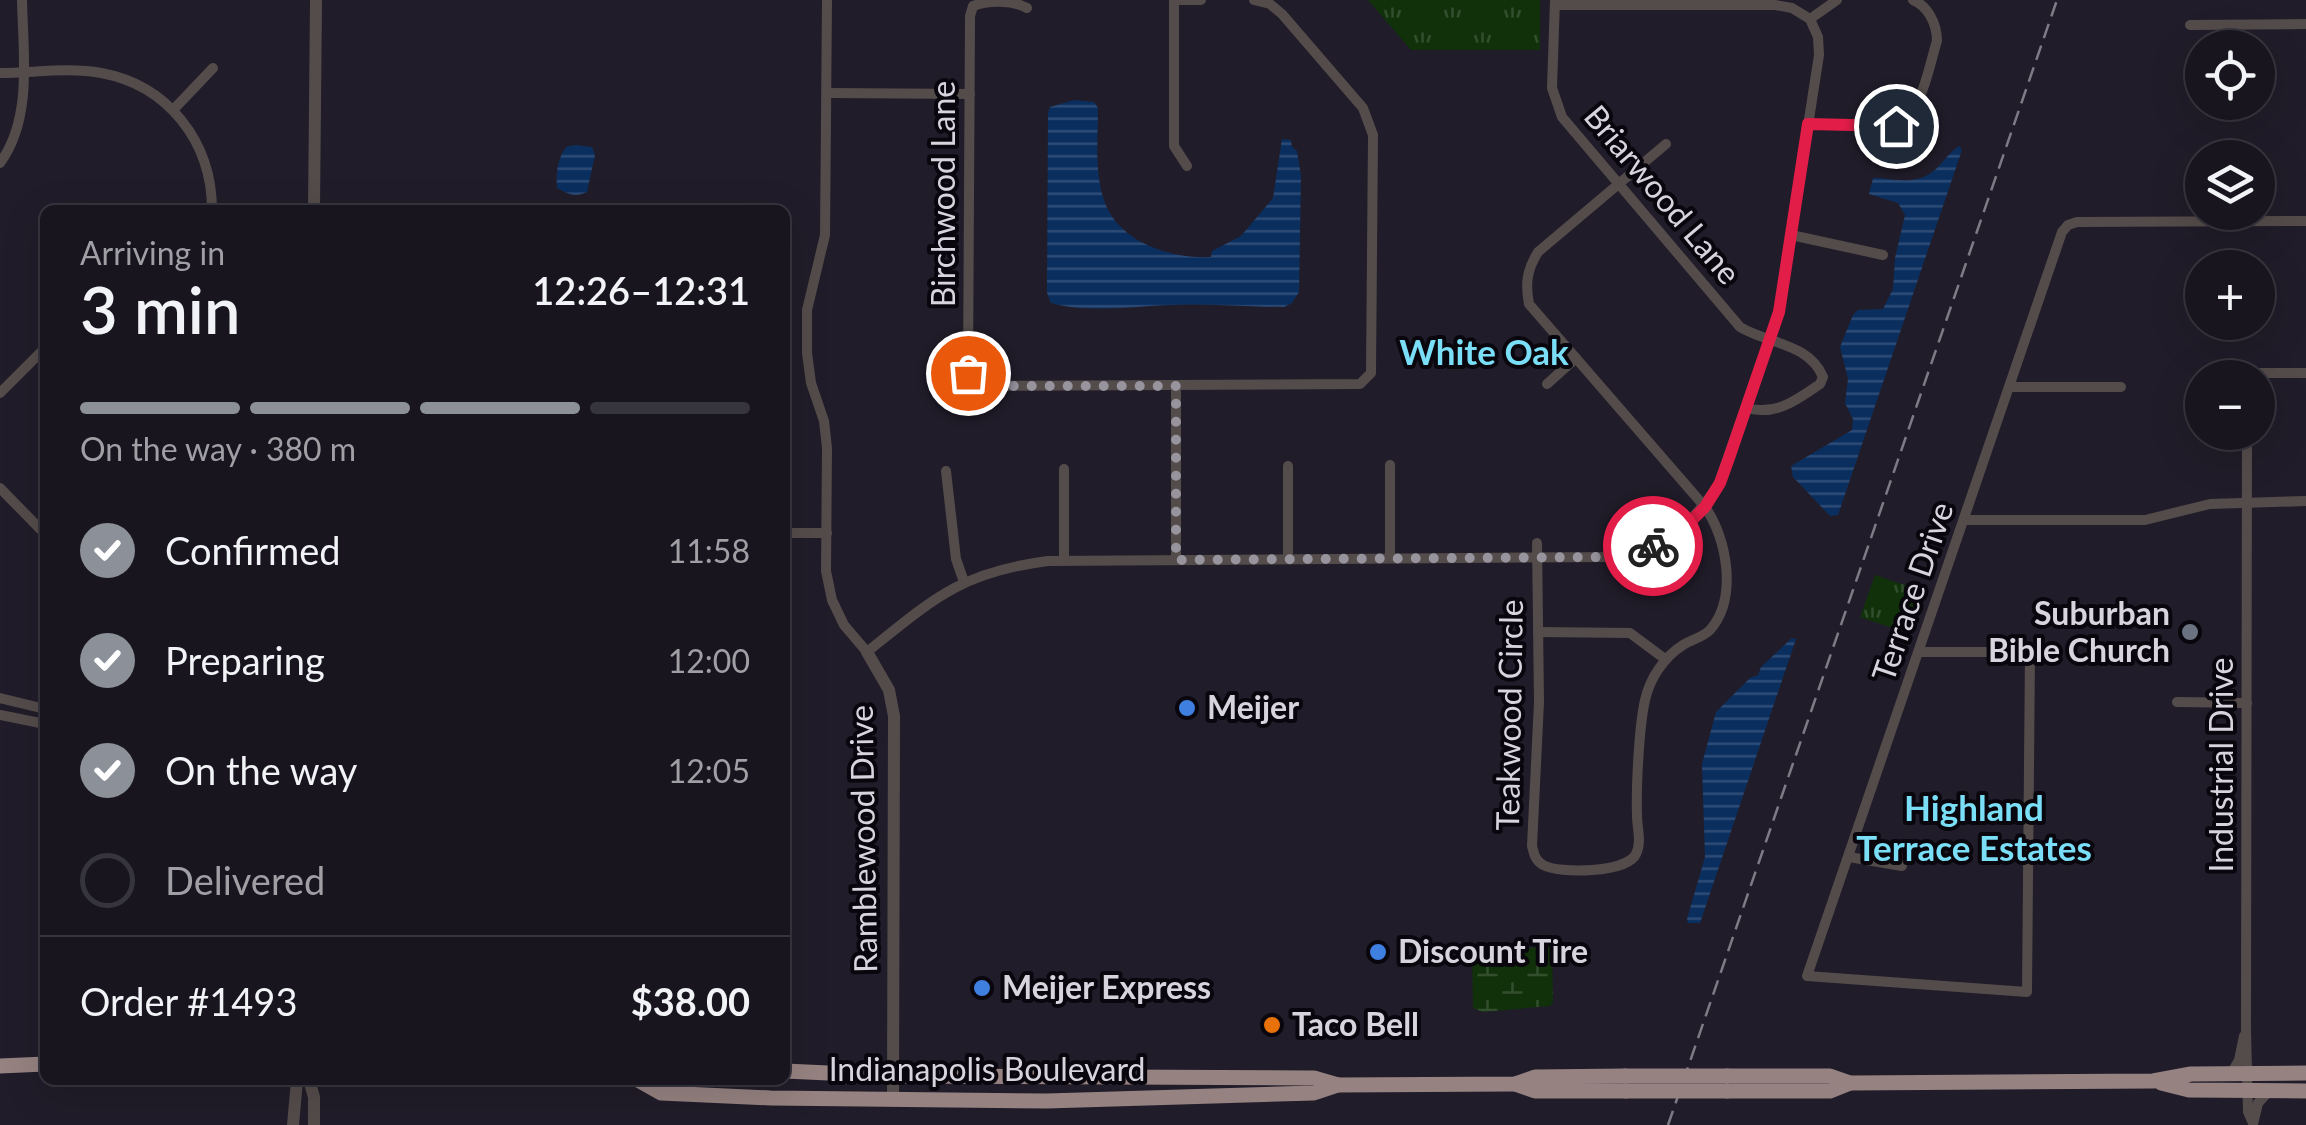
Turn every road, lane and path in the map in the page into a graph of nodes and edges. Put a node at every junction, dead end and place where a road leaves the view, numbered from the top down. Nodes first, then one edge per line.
1 (22, 0) edge
2 (316, 0) edge
3 (828, 0) edge
4 (1174, 0) edge
5 (1200, 0) edge
6 (1254, 0) edge
7 (1837, 0) edge
8 (1913, 0) edge
9 (1555, 3) edge
10 (1027, 8) dead end
11 (1810, 19) junction
12 (2306, 24) edge
13 (2190, 25) dead end
14 (213, 68) dead end
15 (0, 72) edge
16 (23, 72) junction
17 (827, 93) junction
18 (970, 94) junction
19 (174, 109) junction
20 (1808, 124) junction
21 (1666, 144) dead end
22 (0, 164) edge
23 (1187, 166) dead end
24 (1619, 184) junction
25 (211, 205) edge
26 (314, 205) edge
27 (2306, 222) edge
28 (1791, 235) junction
29 (1883, 255) dead end
30 (1769, 340) junction
31 (40, 353) edge
32 (1576, 358) junction
33 (2275, 373) edge
34 (2306, 373) edge
35 (1548, 384) dead end
36 (1176, 386) junction
37 (2010, 388) junction
38 (2121, 388) dead end
39 (0, 393) edge
40 (1747, 408) junction
41 (2247, 450) edge
42 (1390, 465) dead end
43 (1288, 466) dead end
44 (1064, 469) dead end
45 (946, 472) dead end
46 (0, 488) edge
47 (2246, 500) junction
48 (2306, 500) edge
49 (1705, 507) junction
50 (1965, 520) junction
51 (40, 529) edge
52 (790, 533) edge
53 (827, 533) junction
54 (1537, 543) dead end
55 (1538, 557) junction
56 (1288, 558) junction
57 (1390, 558) junction
58 (1064, 560) junction
59 (1176, 560) junction
60 (964, 582) junction
61 (1538, 632) junction
62 (867, 652) junction
63 (1918, 652) junction
64 (1664, 660) junction
65 (0, 698) edge
66 (2176, 702) dead end
67 (2247, 703) junction
68 (40, 708) edge
69 (0, 715) edge
70 (40, 723) edge
71 (1849, 856) junction
72 (1902, 866) dead end
73 (2246, 1030) junction
74 (40, 1064) edge
75 (0, 1066) edge
76 (790, 1072) edge
77 (2306, 1073) edge
78 (2231, 1074) junction
79 (2249, 1074) junction
80 (894, 1076) junction
81 (2153, 1081) junction
82 (297, 1085) edge
83 (311, 1085) edge
84 (647, 1085) edge
85 (1338, 1085) junction
86 (2247, 1091) junction
87 (2269, 1091) junction
88 (2306, 1091) edge
89 (894, 1100) junction
90 (2253, 1124) edge
91 (293, 1125) edge
92 (314, 1125) edge

1 - 16 street
2 - 26 street
3 - 17 street, Ramblewood Drive
4 - 5 street
4 - 23 street
6 - 36 street
7 - 11 street
8 - 20 street
9 - 11 street
9 - 24 street, Briarwood Lane
10 - 18 street, Birchwood Lane
11 - 20 street
12 - 13 street
14 - 19 street
15 - 16 street
16 - 19 street
16 - 22 street
17 - 18 street
17 - 53 street, Ramblewood Drive
18 - 36 street, Birchwood Lane
19 - 25 street
20 - 28 street
21 - 24 street
24 - 30 street, Briarwood Lane
24 - 32 street
27 - 37 street, Terrace Drive
28 - 29 street
28 - 30 street
30 - 40 street
30 - 40 street, Briarwood Lane
31 - 39 street
32 - 35 street
32 - 49 street
33 - 34 street
36 - 59 street
37 - 38 street
37 - 50 street, Terrace Drive
40 - 49 street
41 - 47 street, Industrial Drive
42 - 57 street
43 - 56 street
44 - 58 street
45 - 60 street
46 - 51 street
47 - 48 street
47 - 50 street
47 - 67 street, Industrial Drive
49 - 55 street
49 - 64 street
50 - 63 street, Terrace Drive
52 - 53 street
53 - 62 street, Ramblewood Drive
54 - 55 street, Teakwood Circle
55 - 57 street
55 - 61 street, Teakwood Circle
56 - 57 street
56 - 59 street
58 - 59 street
58 - 60 street
60 - 62 street
61 - 64 street
61 - 64 street, Teakwood Circle
62 - 80 street, Ramblewood Drive
63 - 71 street, Terrace Drive
63 - 71 street, Terrace Drive
65 - 68 street
66 - 67 street
67 - 73 street, Industrial Drive
69 - 70 street
71 - 72 street
73 - 78 street, Industrial Drive
73 - 79 street, Industrial Drive
74 - 75 highway
76 - 80 highway, Indianapolis Boulevard
77 - 79 highway, Indianapolis Boulevard
78 - 79 highway, Indianapolis Boulevard
78 - 81 highway, Indianapolis Boulevard
79 - 86 street, Industrial Drive
80 - 85 highway, Indianapolis Boulevard
80 - 89 street, Ramblewood Drive
81 - 85 highway, Indianapolis Boulevard, bridge
81 - 86 highway, Indianapolis Boulevard
82 - 91 street
83 - 92 street
84 - 89 highway, Indianapolis Boulevard
85 - 89 highway, Indianapolis Boulevard
86 - 87 highway, Indianapolis Boulevard
86 - 90 street, Industrial Drive
87 - 88 highway, Indianapolis Boulevard
87 - 90 street, Industrial Drive

